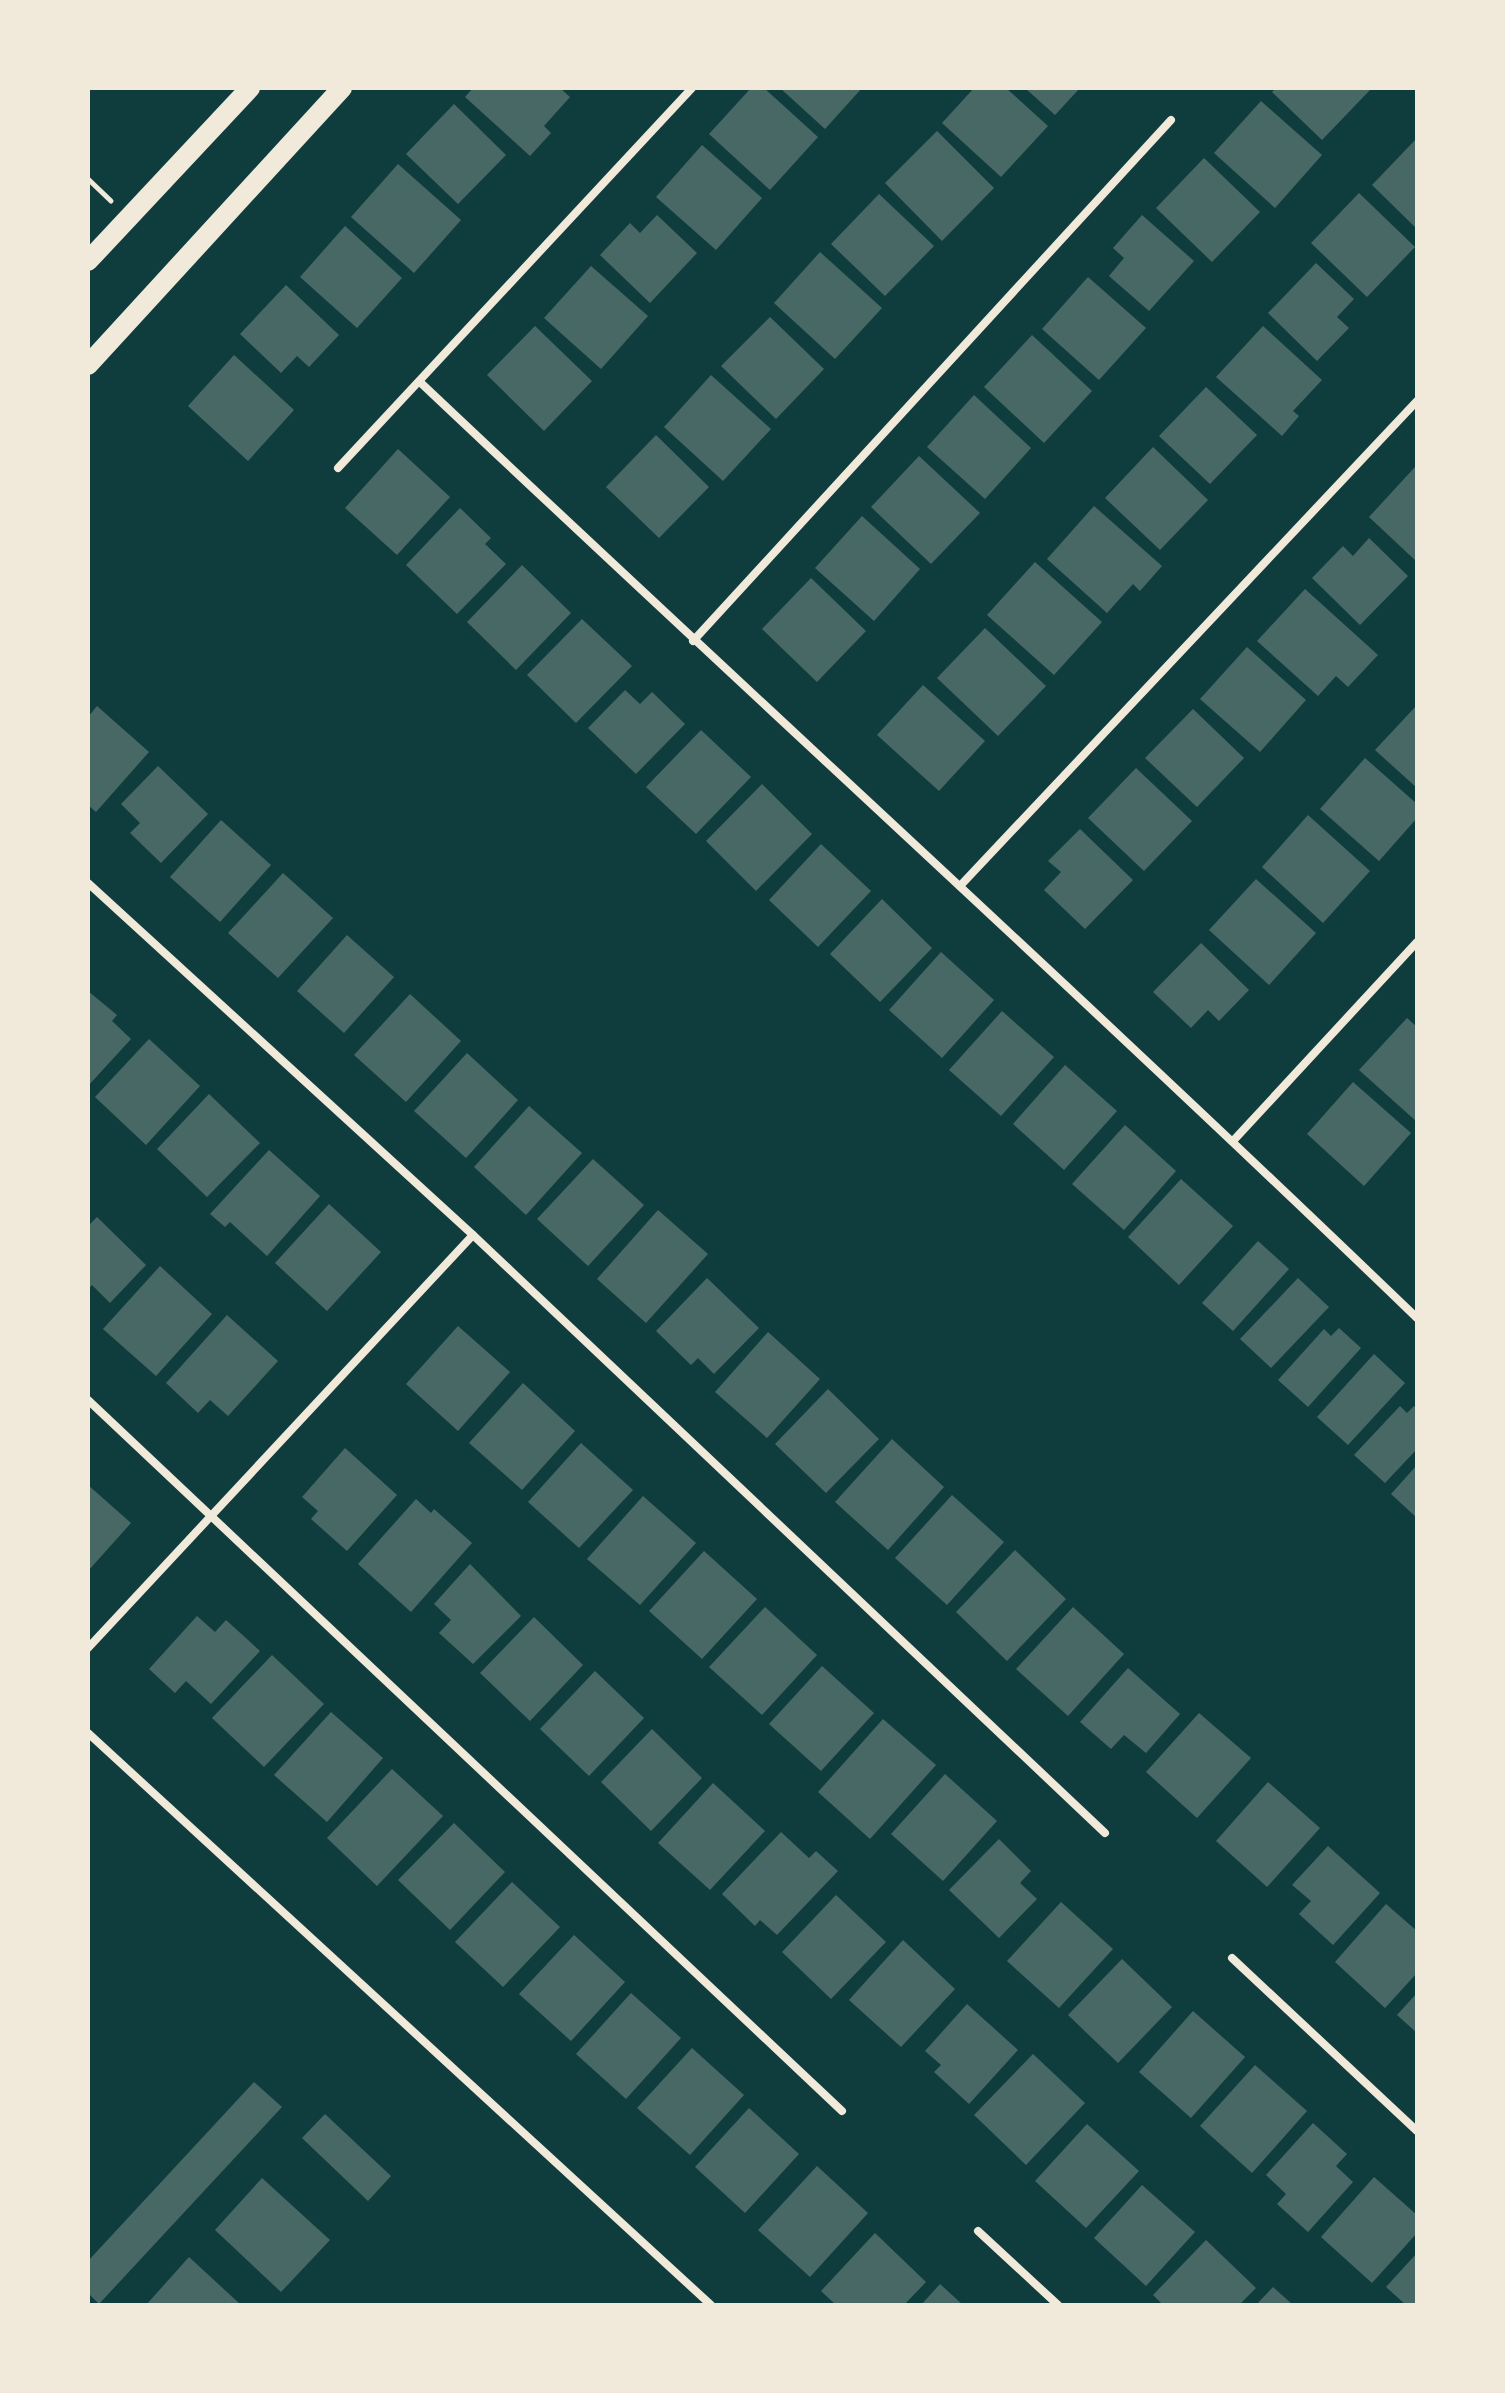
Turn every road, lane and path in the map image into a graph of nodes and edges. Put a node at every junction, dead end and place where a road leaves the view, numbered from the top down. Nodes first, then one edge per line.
1 (250, 88) edge
2 (342, 88) edge
3 (692, 88) edge
4 (1171, 120) dead end
5 (88, 261) edge
6 (88, 365) edge
7 (421, 383) junction
8 (1417, 401) edge
9 (338, 468) dead end
10 (693, 641) junction
11 (88, 883) edge
12 (960, 886) junction
13 (1417, 942) edge
14 (1233, 1141) junction
15 (473, 1235) junction
16 (1417, 1318) edge
17 (88, 1400) edge
18 (211, 1516) junction
19 (88, 1648) edge
20 (88, 1733) edge
21 (1105, 1833) dead end
22 (1232, 1958) dead end
23 (842, 2111) dead end
24 (1417, 2131) edge
25 (978, 2231) dead end
26 (711, 2305) edge
27 (1058, 2305) edge

1 - 5 main road
2 - 6 main road
3 - 7 street
4 - 10 street
7 - 9 street
7 - 10 street
8 - 12 street
10 - 12 street
11 - 15 street
12 - 14 street
13 - 14 street
14 - 16 street
15 - 18 street
15 - 21 street
17 - 18 street
18 - 19 street
18 - 23 street
20 - 26 street
22 - 24 street
25 - 27 street

